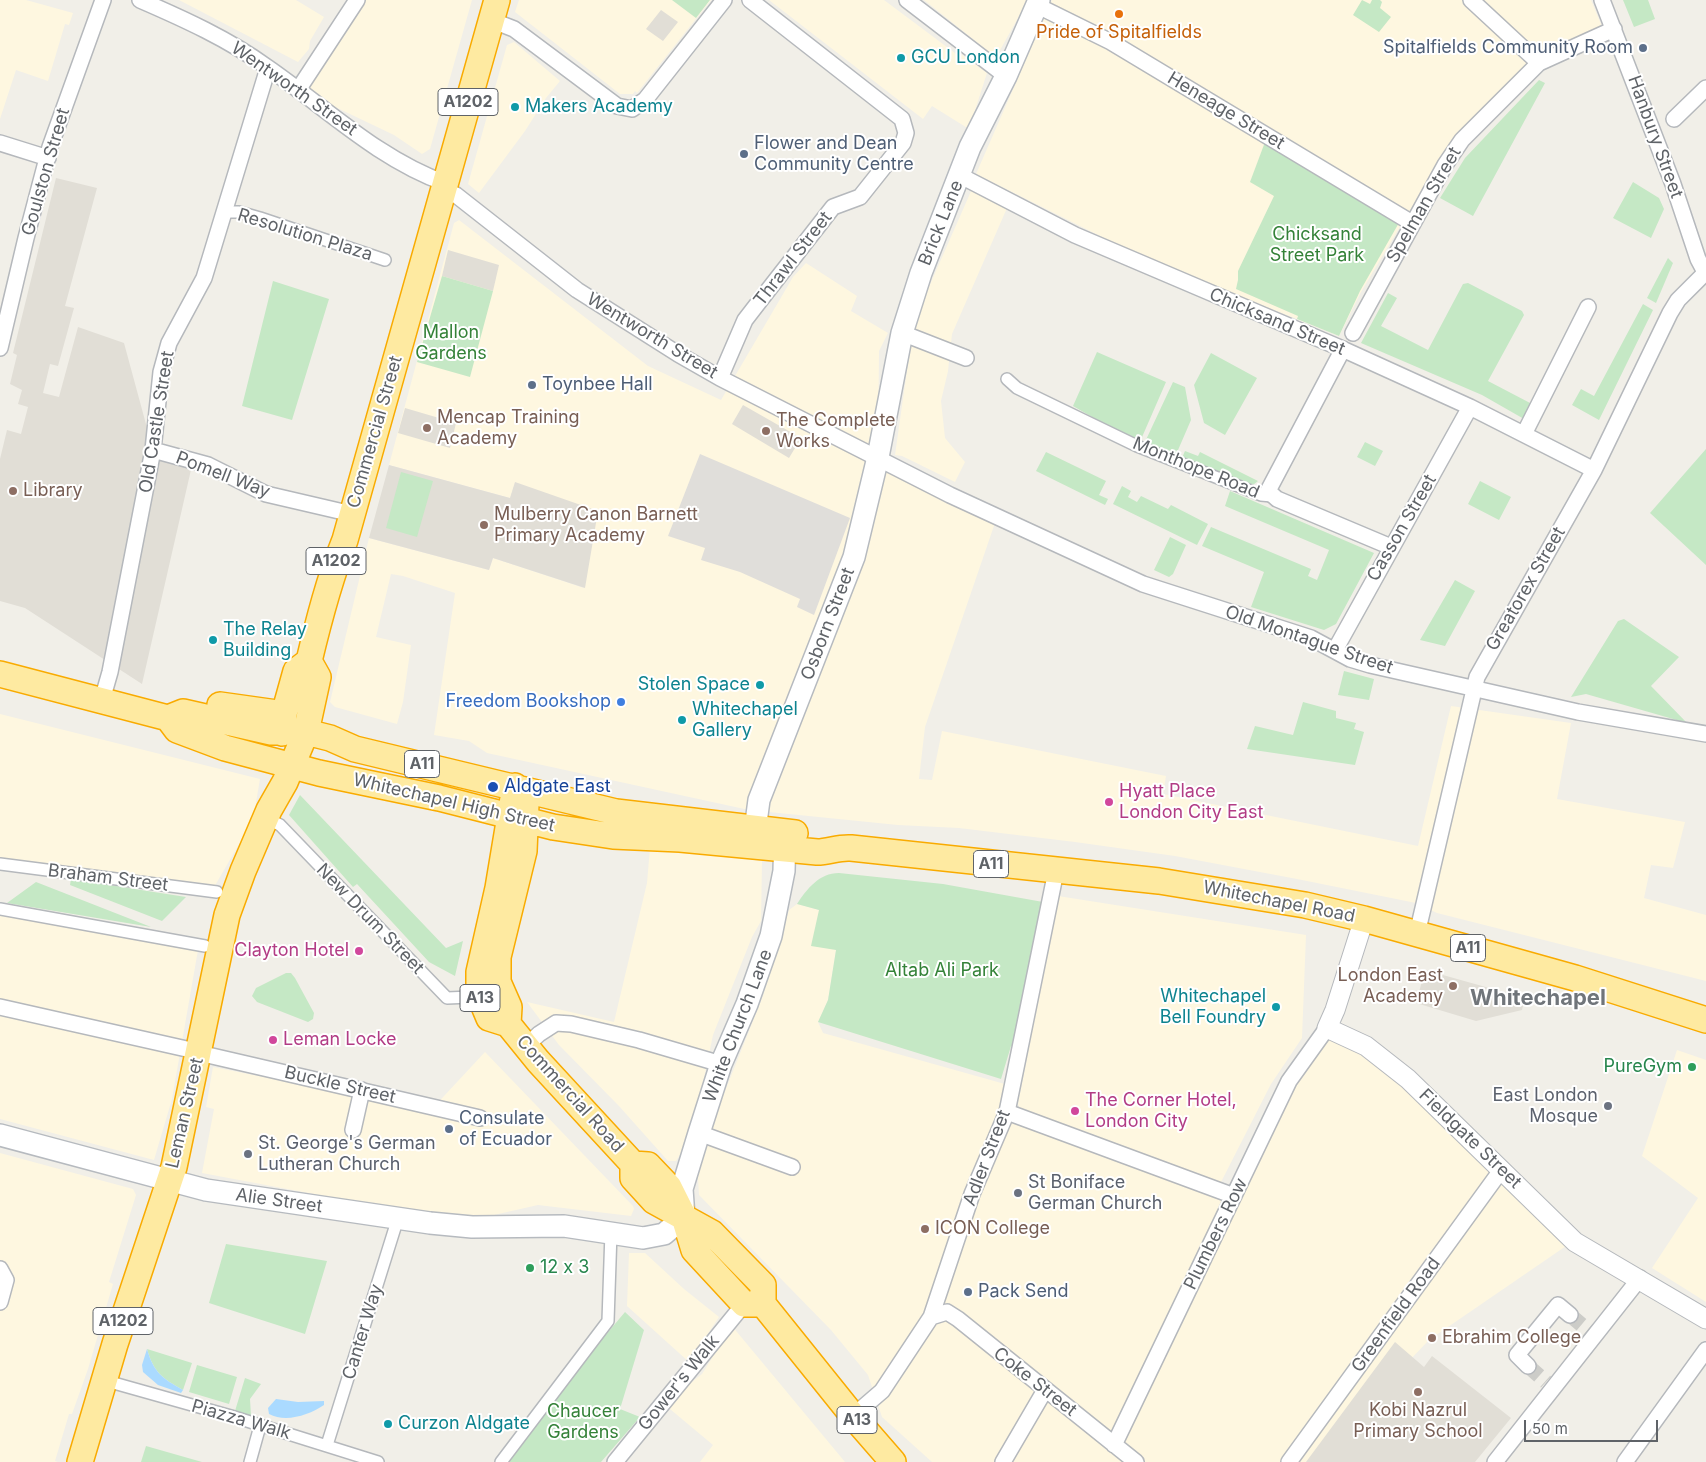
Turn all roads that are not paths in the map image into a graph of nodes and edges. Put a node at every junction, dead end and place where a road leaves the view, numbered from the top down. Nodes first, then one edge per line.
1 (103, 0) edge
2 (140, 0) edge
3 (357, 0) edge
4 (724, 0) edge
5 (750, 0) edge
6 (907, 0) edge
7 (1471, 0) edge
8 (1602, 0) edge
9 (1037, 3) edge
10 (494, 10) edge
11 (1614, 29) junction
12 (1539, 63) junction
13 (268, 68) junction
14 (1006, 76) junction
15 (1706, 88) edge
16 (298, 90) junction
17 (1674, 119) dead end
18 (0, 143) edge
19 (48, 158) junction
20 (960, 175) junction
21 (444, 187) junction
22 (225, 212) junction
23 (1412, 223) junction
24 (385, 260) dead end
25 (1705, 273) edge
26 (1588, 307) dead end
27 (902, 333) junction
28 (1353, 333) dead end
29 (0, 348) edge
30 (1343, 349) junction
31 (966, 358) dead end
32 (720, 378) junction
33 (1007, 379) dead end
34 (1470, 407) junction
35 (1524, 434) junction
36 (153, 450) junction
37 (878, 457) junction
38 (1594, 470) junction
39 (1272, 496) junction
40 (352, 514) junction
41 (1391, 547) junction
42 (1335, 650) junction
43 (0, 674) edge
44 (1473, 689) junction
45 (102, 700) junction
46 (168, 718) junction
47 (1706, 734) edge
48 (292, 739) junction
49 (521, 788) junction
50 (518, 818) junction
51 (276, 823) dead end
52 (754, 837) junction
53 (785, 841) junction
54 (0, 864) edge
55 (1056, 871) junction
56 (217, 892) dead end
57 (0, 909) edge
58 (1364, 919) junction
59 (1417, 934) junction
60 (205, 946) dead end
61 (471, 997) dead end
62 (0, 1007) edge
63 (1706, 1020) edge
64 (1327, 1028) junction
65 (526, 1046) junction
66 (200, 1052) junction
67 (722, 1064) junction
68 (362, 1090) junction
69 (1007, 1112) junction
70 (480, 1118) dead end
71 (353, 1130) dead end
72 (698, 1133) junction
73 (0, 1135) edge
74 (792, 1167) dead end
75 (1502, 1169) junction
76 (169, 1182) junction
77 (1234, 1196) junction
78 (684, 1217) junction
79 (398, 1218) junction
80 (611, 1232) junction
81 (1, 1270) edge
82 (1640, 1278) junction
83 (0, 1302) edge
84 (753, 1304) junction
85 (1570, 1315) tunnel mouth
86 (931, 1317) junction
87 (1706, 1319) edge
88 (1706, 1350) edge
89 (1528, 1366) tunnel mouth
90 (104, 1380) junction
91 (1045, 1390) junction
92 (853, 1416) junction
93 (260, 1426) junction
94 (327, 1445) junction
95 (1114, 1445) junction
96 (80, 1462) edge
97 (250, 1462) edge
98 (378, 1462) edge
99 (501, 1462) edge
100 (614, 1462) edge
101 (893, 1462) edge
102 (1003, 1462) edge
103 (1136, 1462) edge
104 (1289, 1462) edge
105 (1495, 1462) edge
106 (1625, 1462) edge

1 - 19 street, Goulston Street
2 - 13 street, Wentworth Street
3 - 16 street
4 - 10 street
5 - 32 street, Thrawl Street
6 - 14 street
7 - 12 street
8 - 11 street, Hanbury Street
9 - 14 main road, Brick Lane
9 - 23 street, Heneage Street
10 - 21 highway, Commercial Street / A1202
11 - 12 street, Spelman Street
11 - 25 street, Hanbury Street
12 - 23 street, Spelman Street
13 - 16 street, Wentworth Street
13 - 22 street, Old Castle Street
14 - 20 main road, Brick Lane
15 - 17 street
16 - 21 street, Wentworth Street
18 - 19 street
19 - 29 street, Goulston Street
20 - 27 main road, Brick Lane
20 - 30 street, Chicksand Street
21 - 32 street, Wentworth Street
21 - 40 highway, Commercial Street / A1202
22 - 24 street, Resolution Plaza
22 - 36 street, Old Castle Street
23 - 28 street, Spelman Street
25 - 38 street, Greatorex Street
26 - 35 street
27 - 31 street
27 - 37 main road, Brick Lane
30 - 34 street, Chicksand Street
30 - 39 street
32 - 37 street, Wentworth Street
33 - 39 street, Monthope Road
34 - 35 street, Chicksand Street
34 - 41 street, Casson Street
35 - 38 street, Chicksand Street
36 - 40 street, Pomell Way
36 - 45 street, Old Castle Street
37 - 42 street, Old Montague Street
37 - 52 main road, Osborn Street
38 - 44 street, Greatorex Street
39 - 41 street, Monthope Road
40 - 48 highway, Commercial Street / A1202
41 - 42 street, Casson Street
42 - 44 street, Old Montague Street
43 - 45 highway, Whitechapel High Street / A11
44 - 47 street, Old Montague Street
44 - 59 street, Greatorex Street
45 - 46 highway, Whitechapel High Street / A11
46 - 48 highway, Whitechapel High Street / A11
46 - 48 highway, Whitechapel High Street / A11
48 - 49 highway, Whitechapel High Street / A11
48 - 50 highway, Whitechapel High Street / A11
48 - 66 highway, Leman Street / A1202
49 - 50 highway, Commercial Road / A13
49 - 52 highway, Whitechapel High Street / A11
50 - 52 highway, Whitechapel High Street / A11
50 - 65 highway, Commercial Road / A13
51 - 61 street, New Drum Street
52 - 53 highway, Whitechapel Road / A11
53 - 55 highway, Whitechapel Road / A11
53 - 67 main road, White Church Lane
54 - 56 street, Braham Street
55 - 58 highway, Whitechapel Road / A11
55 - 69 street, Adler Street
57 - 60 street
58 - 59 highway, Whitechapel Road / A11
58 - 64 street
59 - 63 highway, Whitechapel Road / A11
62 - 66 street, Buckle Street
64 - 75 street, Fieldgate Street
64 - 77 street, Plumbers Row
65 - 67 street
65 - 78 highway, Commercial Road / A13
66 - 68 street, Buckle Street
66 - 76 highway, Leman Street / A1202
67 - 72 main road, White Church Lane
68 - 70 street, Buckle Street
68 - 71 street
69 - 77 street
69 - 86 street, Adler Street
72 - 74 street
72 - 78 main road, White Church Lane
73 - 76 main road, Alie Street
75 - 82 street, Fieldgate Street
75 - 104 street, Greenfield Road
76 - 79 main road, Alie Street
76 - 90 highway, Leman Street / A1202
77 - 95 street, Plumbers Row
78 - 80 main road, Alie Street
78 - 84 highway, Commercial Road / A13
79 - 80 main road, Alie Street
79 - 94 street, Canter Way
80 - 99 street
81 - 83 street
82 - 87 street, Fieldgate Street
82 - 105 street
84 - 92 highway, Commercial Road / A13
84 - 100 street, Gower's Walk
85 - 89 street
86 - 91 street, Coke Street
86 - 92 street, Adler Street
88 - 106 street
90 - 93 street, Piazza Walk
90 - 96 highway, Leman Street / A1202
91 - 95 street, Coke Street
91 - 102 street
92 - 101 highway, Commercial Road / A13
93 - 94 street, Piazza Walk
93 - 97 street
94 - 98 street, Piazza Walk
95 - 103 street, Coke Street

